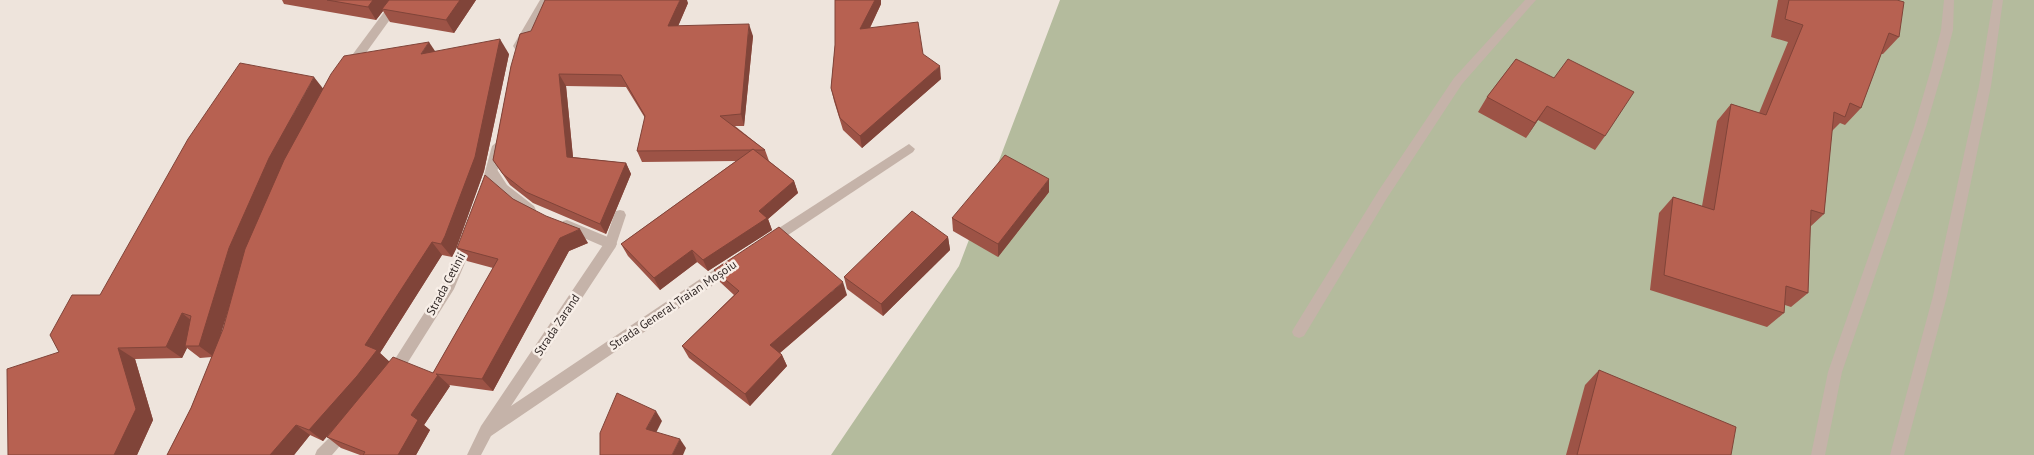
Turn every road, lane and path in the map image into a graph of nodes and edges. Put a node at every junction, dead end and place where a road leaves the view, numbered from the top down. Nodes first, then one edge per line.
1 (399, 0) edge
2 (545, 0) edge
3 (1531, 0) edge
4 (1949, 0) edge
5 (1998, 0) edge
6 (517, 56) edge
7 (342, 77) edge
8 (501, 132) edge
9 (910, 149) dead end
10 (492, 171) junction
11 (480, 209) edge
12 (541, 215) edge
13 (620, 215) dead end
14 (559, 222) edge
15 (474, 227) edge
16 (611, 244) junction
17 (754, 250) edge
18 (738, 261) edge
19 (1299, 332) dead end
20 (387, 380) edge
21 (352, 423) edge
22 (486, 432) junction
23 (322, 455) edge
24 (474, 455) edge
25 (1818, 455) edge
26 (1897, 455) edge

1 - 7 street
2 - 6 street
3 - 19 street
4 - 25 street
5 - 26 street
8 - 10 street
9 - 17 street
10 - 11 street
10 - 12 street
13 - 16 street, Strada Zarand
14 - 16 street
15 - 20 street, Strada Cetinii
16 - 22 street, Strada Zarand
18 - 22 street, Strada General Traian Moșoiu
21 - 23 street
22 - 24 street, Strada General Traian Moșoiu

